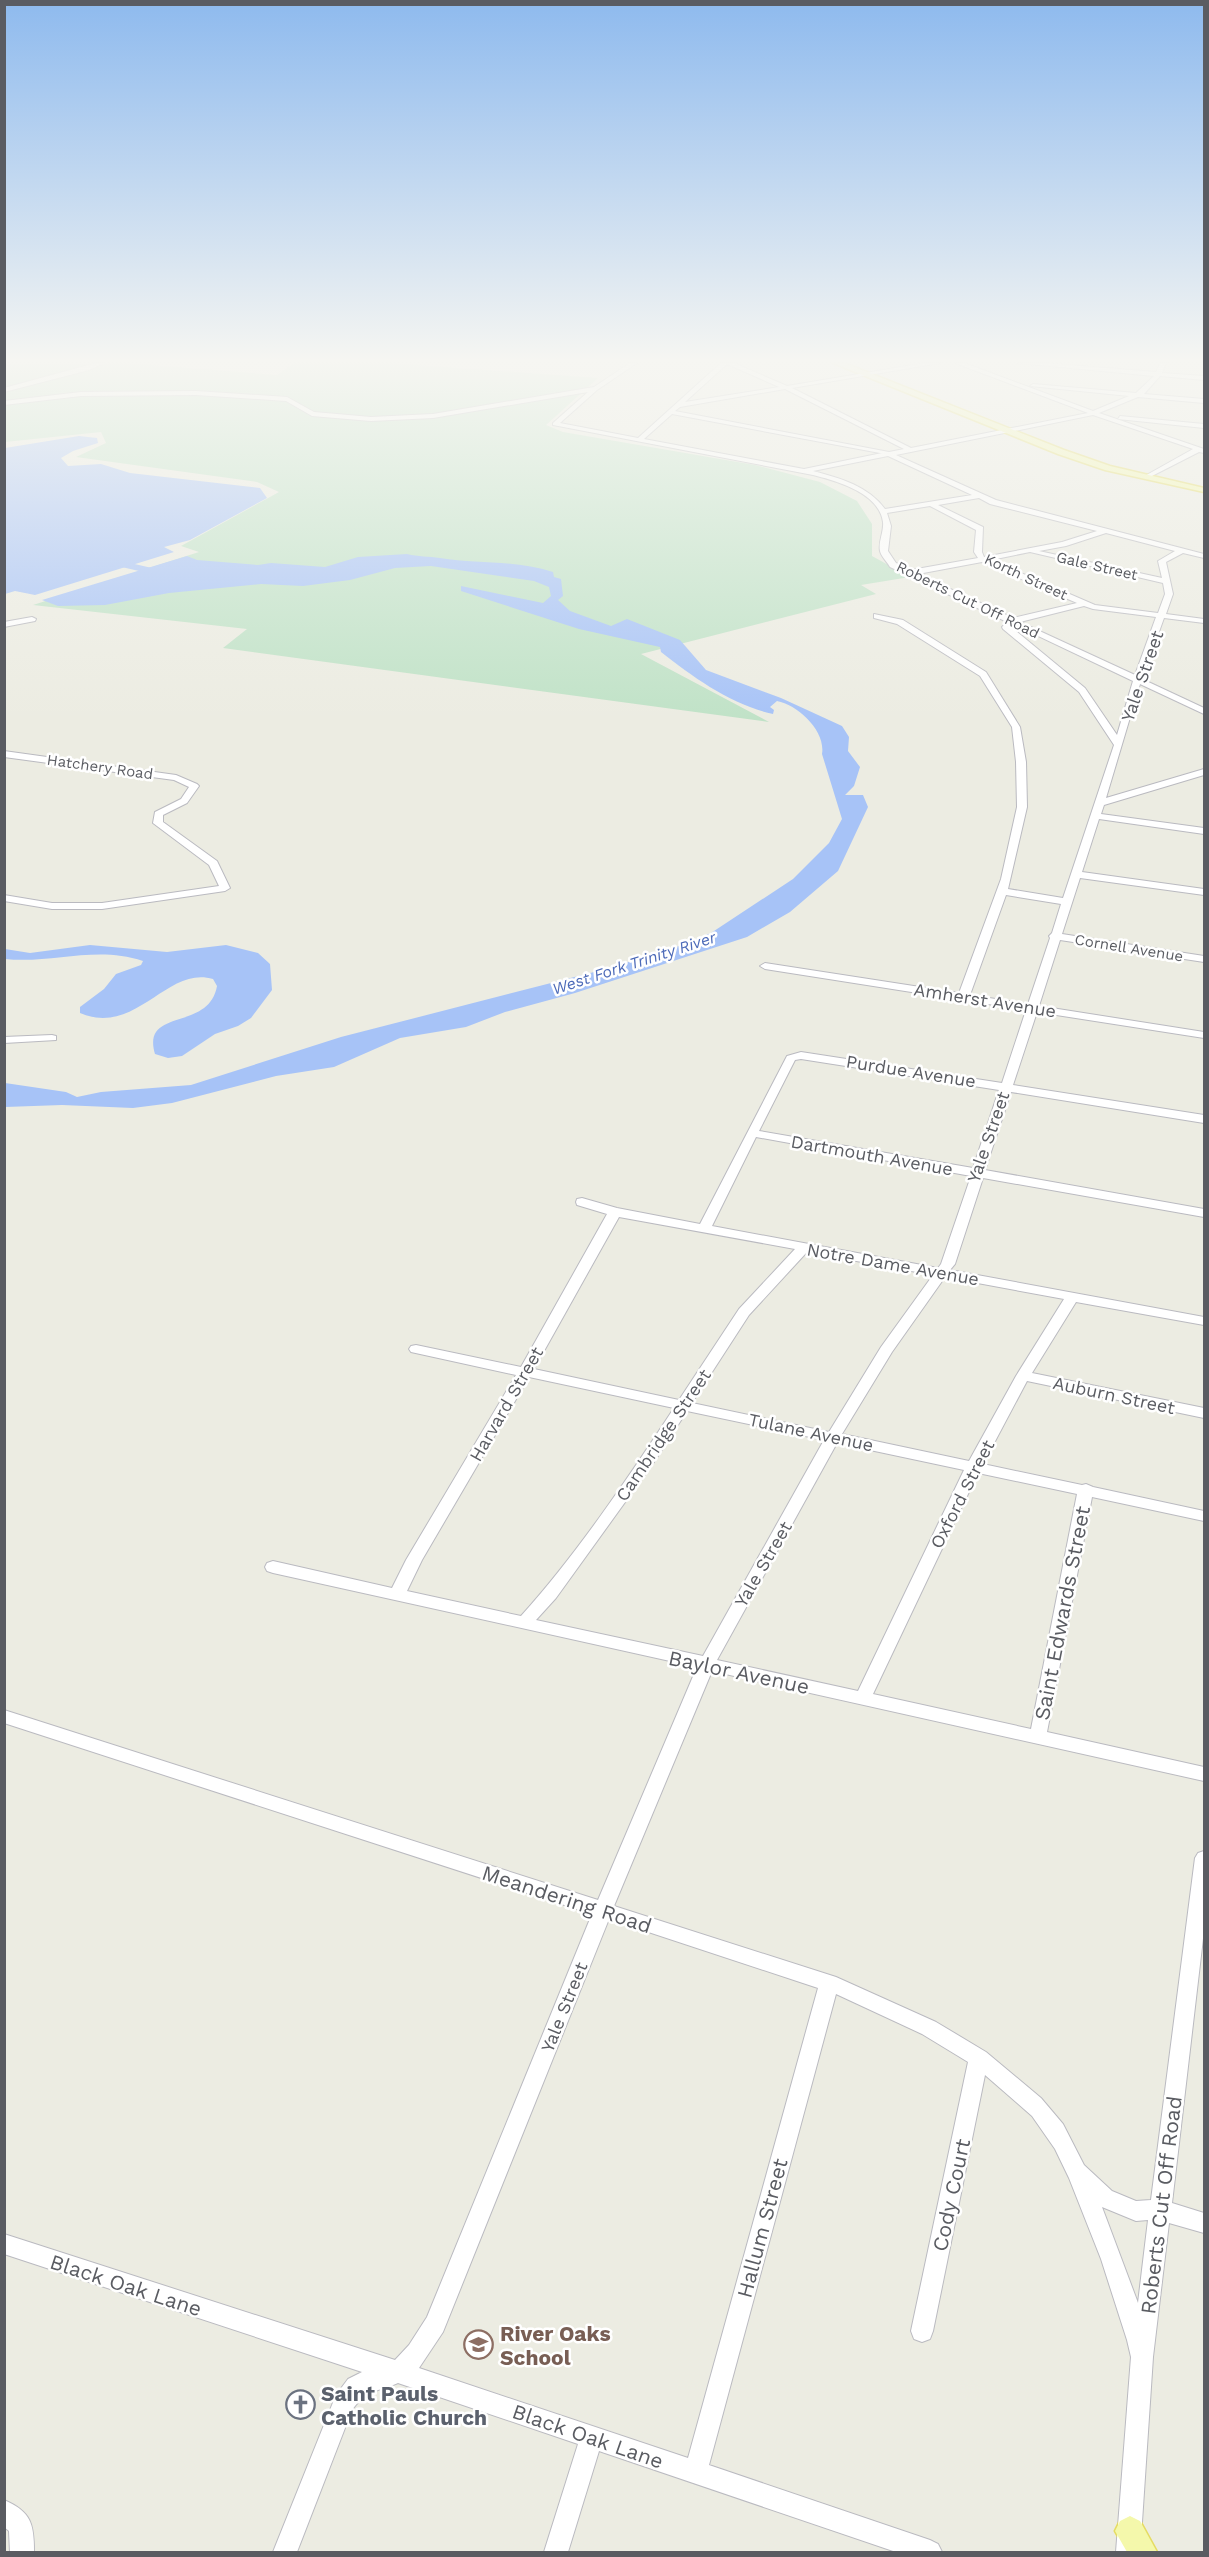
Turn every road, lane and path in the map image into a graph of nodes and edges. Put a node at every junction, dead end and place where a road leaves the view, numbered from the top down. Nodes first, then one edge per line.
1 (844, 482) edge
2 (950, 482) edge
3 (1181, 482) edge
4 (1204, 488) edge
5 (978, 496) junction
6 (933, 505) junction
7 (882, 512) junction
8 (1105, 531) junction
9 (1029, 550) junction
10 (1182, 550) junction
11 (1204, 556) edge
12 (982, 559) junction
13 (909, 573) junction
14 (1166, 581) junction
15 (1082, 603) junction
16 (877, 616) dead end
17 (1162, 616) junction
18 (32, 619) dead end
19 (1012, 621) junction
20 (1204, 621) edge
21 (4, 626) edge
22 (1137, 680) junction
23 (1204, 711) edge
24 (1119, 745) junction
25 (4, 753) edge
26 (1204, 772) edge
27 (1100, 803) junction
28 (1096, 816) junction
29 (1204, 831) edge
30 (1076, 874) junction
31 (1002, 891) junction
32 (1204, 892) edge
33 (4, 898) edge
34 (1066, 902) junction
35 (1054, 936) junction
36 (1204, 959) edge
37 (765, 966) dead end
38 (964, 996) junction
39 (1031, 1007) junction
40 (1204, 1035) edge
41 (52, 1038) dead end
42 (4, 1040) edge
43 (1006, 1086) junction
44 (1204, 1119) edge
45 (752, 1133) junction
46 (976, 1173) junction
47 (582, 1202) dead end
48 (615, 1212) junction
49 (1204, 1213) edge
50 (704, 1228) junction
51 (804, 1247) junction
52 (943, 1273) junction
53 (1072, 1297) junction
54 (1204, 1321) edge
55 (416, 1349) dead end
56 (525, 1372) junction
57 (1023, 1376) junction
58 (684, 1405) junction
59 (1204, 1413) edge
60 (834, 1436) junction
61 (974, 1467) junction
62 (1086, 1489) junction
63 (1204, 1516) edge
64 (273, 1567) dead end
65 (397, 1595) junction
66 (524, 1624) junction
67 (706, 1665) junction
68 (863, 1698) junction
69 (4, 1716) edge
70 (1038, 1736) junction
71 (1204, 1774) edge
72 (1204, 1868) edge
73 (603, 1910) junction
74 (829, 1983) junction
75 (980, 2058) junction
76 (1076, 2167) junction
77 (1160, 2210) junction
78 (1204, 2223) edge
79 (4, 2244) edge
80 (922, 2331) dead end
81 (1142, 2357) junction
82 (396, 2372) junction
83 (592, 2437) junction
84 (695, 2473) junction
85 (4, 2512) edge
86 (1134, 2545) edge
87 (23, 2548) edge
88 (285, 2553) edge
89 (556, 2553) edge
90 (930, 2553) edge

1 - 7 street
2 - 5 street
3 - 4 main road
5 - 6 street
5 - 8 street
6 - 7 street
6 - 12 street, Korth Street
7 - 13 street, Roberts Cut Off Road
8 - 9 street
8 - 10 street
9 - 12 street
9 - 14 street, Gale Street
10 - 11 street
10 - 14 street, Yale Street
12 - 13 street
12 - 15 street, Korth Street
13 - 19 street, Roberts Cut Off Road
14 - 17 street, Yale Street
15 - 17 street
15 - 19 street
16 - 31 street
17 - 20 street
17 - 22 street, Yale Street
18 - 21 street
19 - 22 street, Roberts Cut Off Road
19 - 24 street
22 - 23 street, Roberts Cut Off Road
22 - 24 street, Yale Street
24 - 27 street, Yale Street
25 - 33 street, Hatchery Road
26 - 27 street
27 - 28 street, Yale Street
28 - 29 street
28 - 30 street, Yale Street
30 - 32 street
30 - 34 street, Yale Street
31 - 34 street
31 - 38 street
34 - 35 street, Yale Street
35 - 36 street, Cornell Avenue
35 - 39 street, Yale Street
37 - 38 street, Amherst Avenue
38 - 39 street, Amherst Avenue
39 - 40 street, Amherst Avenue
39 - 43 street, Yale Street
41 - 42 street
43 - 44 street, Purdue Avenue
43 - 45 street, Purdue Avenue
43 - 46 street, Yale Street
45 - 46 street, Dartmouth Avenue
45 - 50 street
46 - 49 street, Dartmouth Avenue
46 - 52 street, Yale Street
47 - 48 street, Notre Dame Avenue
48 - 50 street, Notre Dame Avenue
48 - 56 street, Harvard Street
50 - 51 street, Notre Dame Avenue
51 - 52 street, Notre Dame Avenue
51 - 58 street, Cambridge Street
52 - 53 street, Notre Dame Avenue
52 - 60 street, Yale Street
53 - 54 street, Notre Dame Avenue
53 - 57 street, Oxford Street
55 - 56 street, Tulane Avenue
56 - 58 street, Tulane Avenue
56 - 65 street, Harvard Street
57 - 59 street, Auburn Street
57 - 61 street, Oxford Street
58 - 60 street, Tulane Avenue
58 - 66 street, Cambridge Street
60 - 61 street, Tulane Avenue
60 - 67 street, Yale Street
61 - 62 street, Tulane Avenue
61 - 68 street, Oxford Street
62 - 63 street, Tulane Avenue
62 - 70 street, Saint Edwards Street
64 - 65 street, Baylor Avenue
65 - 66 street, Baylor Avenue
66 - 67 street, Baylor Avenue
67 - 68 street, Baylor Avenue
67 - 73 street, Yale Street
68 - 70 street, Baylor Avenue
69 - 73 street, Meandering Road
70 - 71 street, Baylor Avenue
72 - 77 street, Roberts Cut Off Road
73 - 74 street, Meandering Road
73 - 82 street, Yale Street
74 - 75 street, Meandering Road
74 - 84 street, Hallum Street
75 - 76 street, Meandering Road
75 - 80 street, Cody Court
76 - 77 street, Meandering Road
76 - 81 street, Meandering Road
77 - 78 street, Meandering Road
77 - 81 street, Roberts Cut Off Road
79 - 82 street, Black Oak Lane
81 - 86 street, Roberts Cut Off Road
82 - 83 street, Black Oak Lane
82 - 88 street
83 - 84 street, Black Oak Lane
83 - 89 street
84 - 90 street, Black Oak Lane
85 - 87 street

